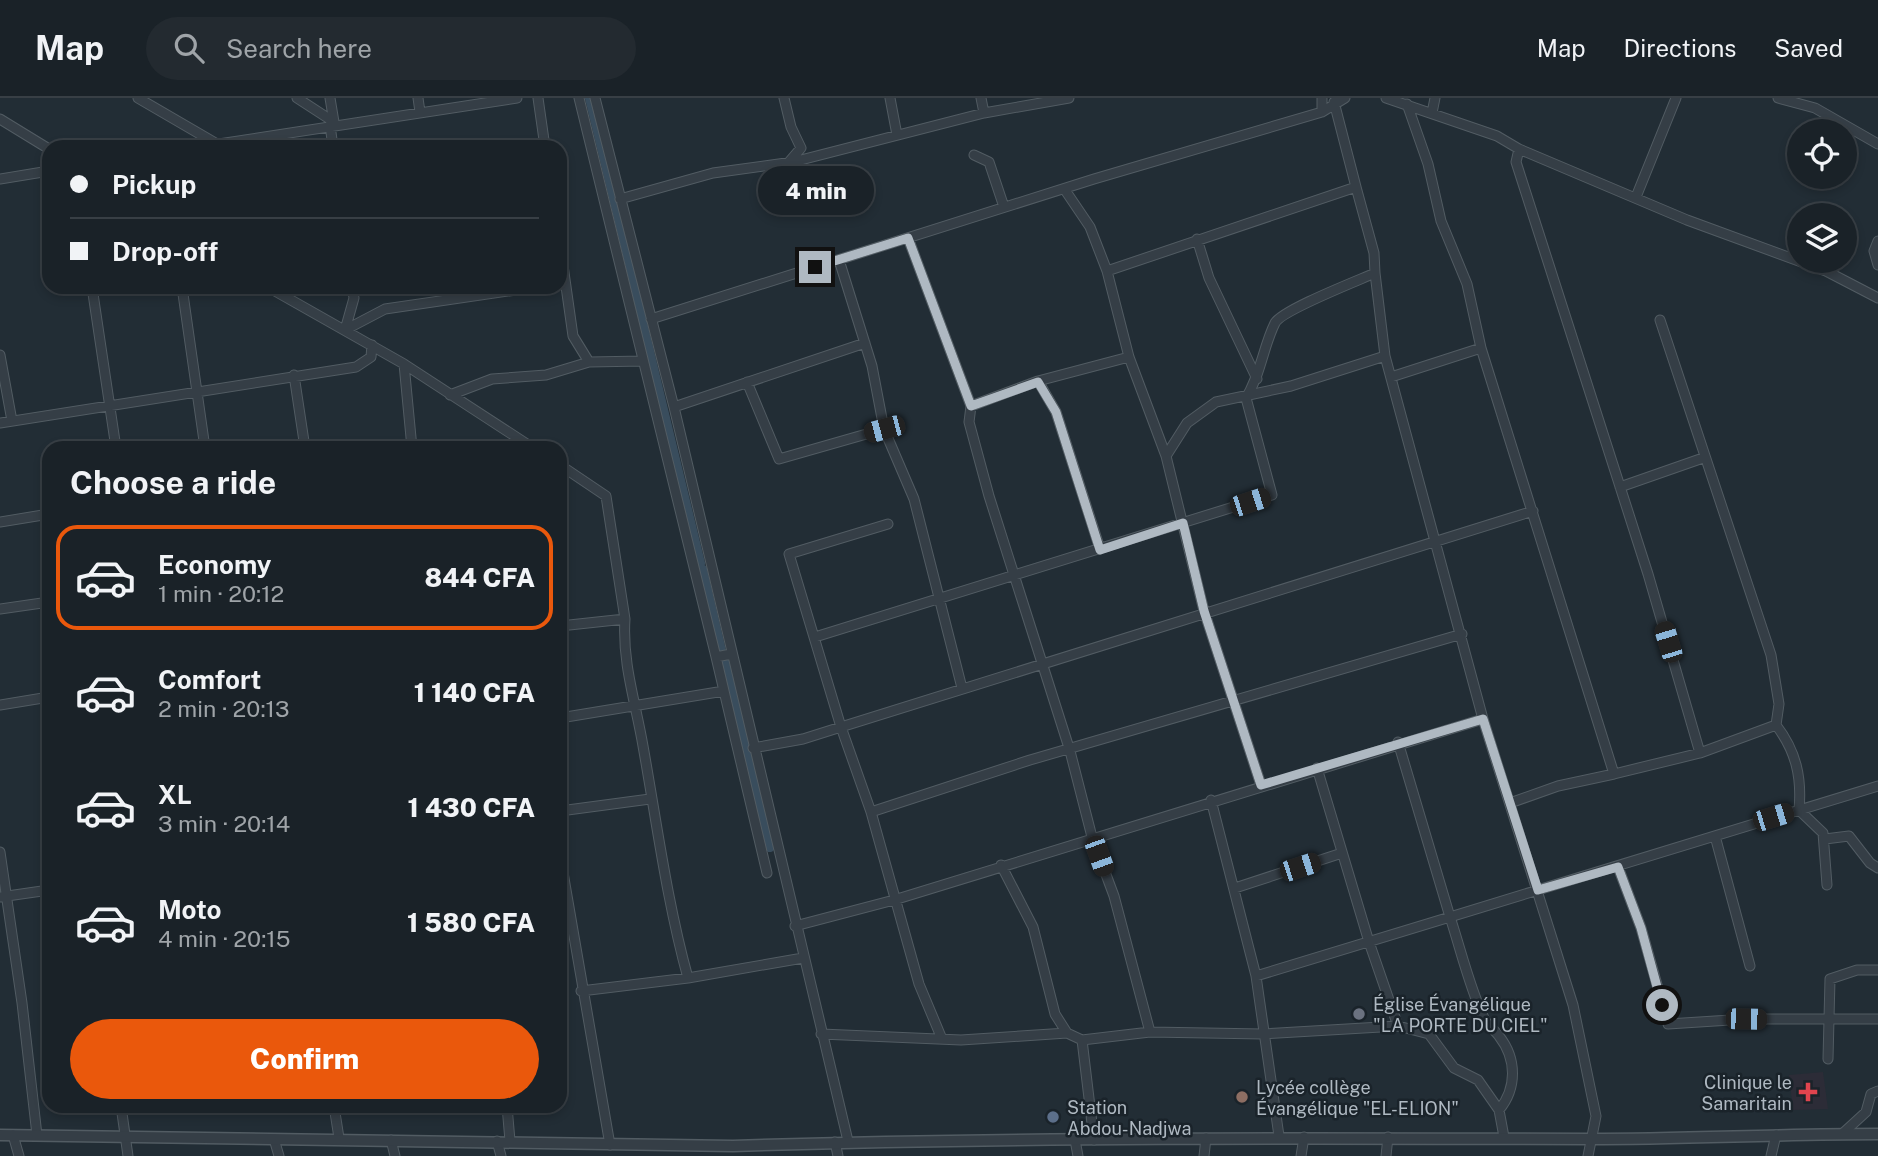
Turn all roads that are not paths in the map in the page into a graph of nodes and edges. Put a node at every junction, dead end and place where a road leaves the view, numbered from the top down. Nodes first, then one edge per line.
1 (138, 98) edge
2 (298, 98) edge
3 (330, 98) edge
4 (418, 98) edge
5 (517, 98) edge
6 (538, 98) edge
7 (579, 98) edge
8 (595, 98) edge
9 (784, 98) edge
10 (890, 98) edge
11 (981, 98) edge
12 (1069, 98) edge
13 (1322, 98) edge
14 (1345, 98) edge
15 (1385, 98) edge
16 (1435, 98) edge
17 (1676, 98) edge
18 (1778, 98) edge
19 (501, 99) edge
20 (1334, 102) junction
21 (1406, 104) junction
22 (420, 112) junction
23 (1322, 112) junction
24 (1432, 113) junction
25 (984, 114) junction
26 (0, 119) edge
27 (332, 124) junction
28 (897, 135) junction
29 (211, 140) edge
30 (241, 140) edge
31 (333, 140) edge
32 (544, 140) edge
33 (1878, 144) edge
34 (42, 145) edge
35 (1518, 149) junction
36 (974, 155) dead end
37 (788, 163) junction
38 (42, 172) edge
39 (0, 179) edge
40 (1356, 187) junction
41 (1065, 190) junction
42 (1636, 197) junction
43 (620, 199) junction
44 (1004, 207) junction
45 (908, 238) junction
46 (1197, 239) junction
47 (1878, 241) edge
48 (839, 260) junction
49 (1878, 265) edge
50 (1107, 271) junction
51 (1375, 273) junction
52 (93, 294) edge
53 (183, 294) edge
54 (281, 294) edge
55 (353, 294) edge
56 (488, 294) edge
57 (565, 294) edge
58 (1878, 298) edge
59 (651, 319) junction
60 (1660, 320) dead end
61 (345, 330) junction
62 (865, 343) junction
63 (372, 345) junction
64 (1481, 348) junction
65 (0, 355) edge
66 (1385, 355) junction
67 (1129, 357) junction
68 (643, 361) junction
69 (589, 362) junction
70 (404, 364) junction
71 (294, 375) junction
72 (1391, 377) junction
73 (1257, 379) junction
74 (747, 382) junction
75 (1038, 382) junction
76 (196, 393) junction
77 (450, 395) junction
78 (1246, 398) junction
79 (971, 406) junction
80 (111, 407) junction
81 (674, 407) junction
82 (12, 421) junction
83 (0, 423) edge
84 (884, 429) junction
85 (514, 436) junction
86 (115, 441) edge
87 (204, 441) edge
88 (304, 441) edge
89 (411, 441) edge
90 (515, 441) edge
91 (522, 441) edge
92 (1166, 456) junction
93 (1703, 458) junction
94 (567, 470) edge
95 (1620, 487) junction
96 (1533, 511) junction
97 (42, 515) edge
98 (0, 522) edge
99 (1183, 523) junction
100 (888, 524) dead end
101 (1437, 542) junction
102 (1100, 550) junction
103 (1013, 578) junction
104 (939, 600) junction
105 (42, 603) edge
106 (0, 609) edge
107 (1204, 611) junction
108 (625, 619) junction
109 (567, 625) edge
110 (1462, 634) junction
111 (816, 637) junction
112 (731, 654) junction
113 (716, 657) junction
114 (1040, 663) junction
115 (961, 688) junction
116 (724, 691) junction
117 (42, 698) edge
118 (1235, 698) junction
119 (0, 705) edge
120 (636, 707) junction
121 (567, 717) edge
122 (1483, 719) junction
123 (1776, 725) junction
124 (841, 727) junction
125 (1398, 743) junction
126 (753, 748) junction
127 (1070, 751) junction
128 (1700, 752) junction
129 (1317, 768) junction
130 (1614, 774) junction
131 (1261, 785) junction
132 (1878, 786) edge
133 (650, 799) junction
134 (1212, 800) junction
135 (1510, 803) junction
136 (567, 810) edge
137 (1799, 810) junction
138 (871, 812) junction
139 (1715, 836) junction
140 (1092, 837) junction
141 (1825, 839) junction
142 (0, 852) edge
143 (1342, 853) junction
144 (1001, 865) junction
145 (1618, 867) junction
146 (1878, 868) edge
147 (767, 873) dead end
148 (1827, 885) dead end
149 (1235, 888) junction
150 (1538, 890) junction
151 (42, 891) edge
152 (3, 897) edge
153 (567, 900) edge
154 (894, 900) junction
155 (1450, 917) junction
156 (795, 926) junction
157 (1369, 942) junction
158 (803, 958) junction
159 (1749, 966) dead end
160 (1878, 970) edge
161 (1256, 976) junction
162 (688, 978) junction
163 (581, 991) junction
164 (1830, 1019) junction
165 (1878, 1019) edge
166 (1398, 1026) junction
167 (1150, 1032) junction
168 (1067, 1033) junction
169 (821, 1034) junction
170 (1263, 1034) junction
171 (943, 1039) junction
172 (1082, 1040) junction
173 (1828, 1059) dead end
174 (1878, 1091) edge
175 (1499, 1110) junction
176 (121, 1113) edge
177 (335, 1113) edge
178 (508, 1113) edge
179 (1842, 1134) junction
180 (1878, 1134) edge
181 (0, 1135) edge
182 (13, 1135) junction
183 (37, 1135) junction
184 (1776, 1135) junction
185 (123, 1136) junction
186 (1279, 1136) junction
187 (1304, 1136) junction
188 (1388, 1137) junction
189 (1504, 1137) junction
190 (339, 1138) junction
191 (1206, 1138) junction
192 (274, 1139) junction
193 (1591, 1139) junction
194 (391, 1140) junction
195 (1074, 1140) junction
196 (1094, 1140) junction
197 (497, 1141) junction
198 (510, 1141) junction
199 (848, 1141) junction
200 (835, 1142) junction
201 (610, 1145) junction
202 (19, 1156) edge
203 (128, 1156) edge
204 (279, 1156) edge
205 (395, 1156) edge
206 (501, 1156) edge
207 (838, 1156) edge
208 (1078, 1156) edge
209 (1204, 1156) edge
210 (1301, 1156) edge
211 (1386, 1156) edge
212 (1588, 1156) edge
213 (1771, 1156) edge

1 - 29 street
2 - 27 street
3 - 27 street
4 - 22 street
5 - 19 street
6 - 32 street
7 - 68 street
8 - 43 street
9 - 37 street
10 - 28 street
11 - 25 street
12 - 25 street
13 - 23 street
14 - 20 street
15 - 21 street
16 - 24 street
17 - 42 street
18 - 33 street
19 - 22 street
20 - 23 street
20 - 40 street
21 - 24 street
21 - 64 street
22 - 27 street
23 - 41 street
24 - 35 street
25 - 28 street
26 - 34 street
27 - 30 street
27 - 31 street
28 - 37 street
35 - 42 street
35 - 95 street
36 - 44 street
37 - 43 street
38 - 39 street
40 - 46 street
40 - 51 street
41 - 44 street
41 - 50 street
42 - 58 street
43 - 59 street
44 - 45 street
45 - 48 street
45 - 79 street
46 - 50 street
46 - 73 street
47 - 49 street
48 - 59 street
48 - 62 street
50 - 67 street
51 - 66 street
51 - 73 street
52 - 80 street
53 - 76 street
54 - 61 street
55 - 61 street
56 - 61 street
57 - 69 street
59 - 81 street
60 - 93 street
61 - 63 street
62 - 74 street
62 - 84 street
63 - 70 street
63 - 71 street
64 - 72 street
64 - 96 street
65 - 82 street
66 - 72 street
66 - 78 street
67 - 75 street
67 - 92 street
68 - 69 street
68 - 113 street
69 - 77 street
70 - 77 street
70 - 89 street
71 - 76 street
71 - 88 street
72 - 101 street
73 - 78 street
74 - 81 street
74 - 84 street
75 - 79 street
75 - 102 street
76 - 80 street
76 - 87 street
77 - 85 street
78 - 92 street
78 - 99 street
79 - 103 street
80 - 82 street
80 - 86 street
81 - 112 street
82 - 83 street
84 - 104 street
85 - 90 street
85 - 91 street
92 - 99 street
93 - 95 street
93 - 123 street
94 - 108 street
95 - 128 street
96 - 101 street
96 - 130 street
97 - 98 street
99 - 102 street
99 - 107 street
100 - 111 street
101 - 107 street
101 - 110 street
102 - 103 street
103 - 104 street
103 - 114 street
104 - 111 street
104 - 115 street
105 - 106 street
107 - 114 street
107 - 118 street
108 - 109 street
108 - 120 street
110 - 118 street
110 - 122 street
111 - 124 street
112 - 113 street
112 - 126 street
113 - 116 street
114 - 115 street
114 - 127 street
115 - 124 street
116 - 120 street
116 - 147 street
117 - 119 street
118 - 127 street
118 - 131 street
120 - 121 street
120 - 133 street
122 - 125 street
122 - 135 street
123 - 128 street
123 - 137 street
124 - 126 street
124 - 138 street
125 - 129 street
125 - 155 street
126 - 156 street
127 - 138 street
127 - 140 street
128 - 130 street
129 - 131 street
129 - 143 street
130 - 135 street
131 - 134 street
132 - 137 street
133 - 136 street
133 - 162 street
134 - 140 street
134 - 149 street
135 - 150 street
137 - 139 street
137 - 141 street
138 - 154 street
139 - 145 street
139 - 159 street
140 - 144 street
140 - 167 street
141 - 146 street
141 - 148 street
142 - 152 street
143 - 149 street
143 - 157 street
144 - 154 street
144 - 168 street
145 - 150 street
145 - 164 street
149 - 161 street
150 - 155 street
150 - 193 street
151 - 152 street
152 - 183 street
153 - 163 street
154 - 156 street
154 - 171 street
155 - 157 street
155 - 175 street
156 - 158 street
157 - 161 street
157 - 166 street
158 - 162 street
158 - 169 street
160 - 164 street
161 - 170 street
162 - 163 street
163 - 201 street
164 - 165 street
164 - 173 street
166 - 170 street
166 - 175 street
167 - 170 street
167 - 172 street
168 - 171 street
168 - 172 street
169 - 171 street
169 - 199 street
170 - 186 street
172 - 196 street
174 - 179 street
175 - 189 street
176 - 185 street
177 - 190 street
178 - 198 street
179 - 180 street
179 - 184 street
181 - 182 street
182 - 183 street
182 - 202 street
183 - 185 street
184 - 193 street
184 - 213 street
185 - 192 street
185 - 203 street
186 - 187 street
186 - 191 street
187 - 188 street
187 - 210 street
188 - 189 street
188 - 211 street
189 - 193 street
190 - 192 street
190 - 194 street
191 - 196 street
191 - 209 street
192 - 204 street
193 - 212 street
194 - 197 street
194 - 205 street
195 - 196 street
195 - 199 street
195 - 208 street
197 - 198 street
197 - 206 street
198 - 201 street
199 - 200 street
200 - 201 street
200 - 207 street

